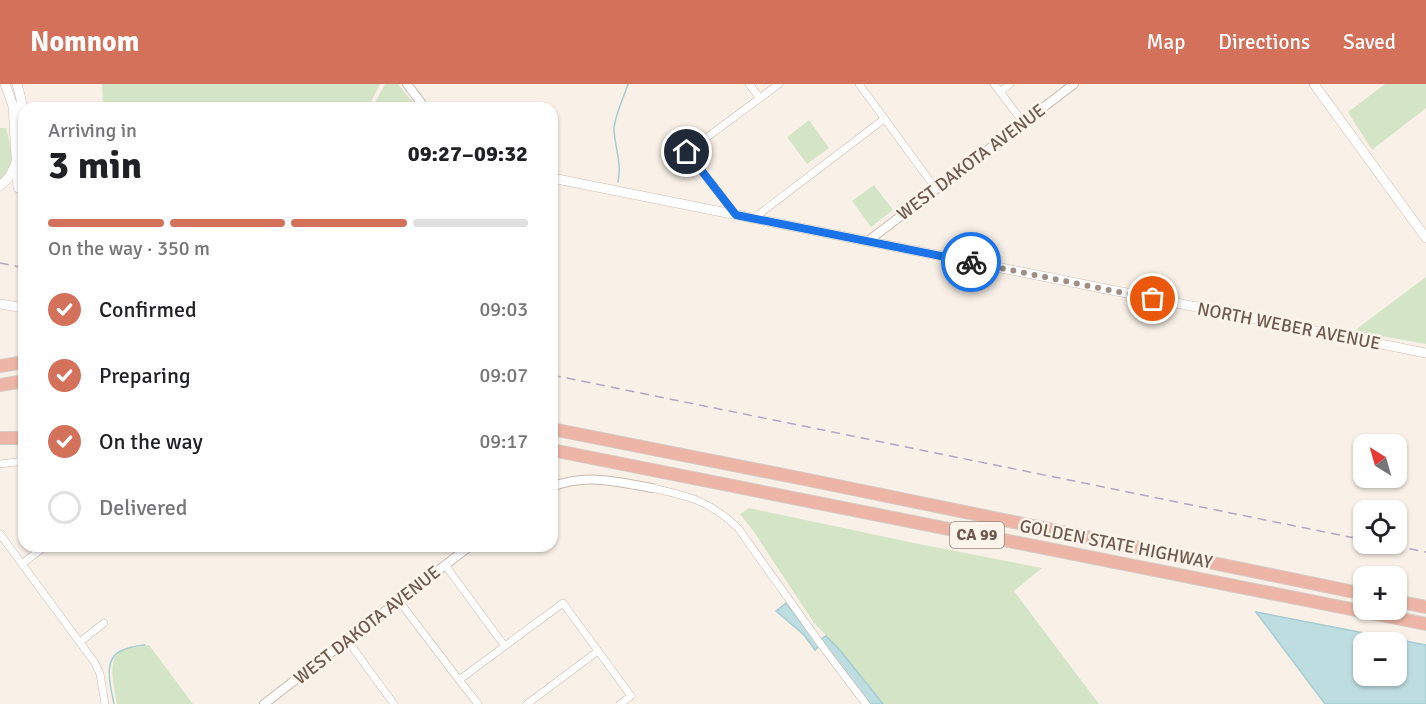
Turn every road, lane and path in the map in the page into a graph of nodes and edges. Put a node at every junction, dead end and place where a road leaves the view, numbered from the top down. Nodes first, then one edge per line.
1 (5, 84) edge
2 (17, 84) edge
3 (407, 84) edge
4 (749, 84) edge
5 (779, 84) edge
6 (859, 84) edge
7 (994, 84) edge
8 (1010, 84) edge
9 (1074, 84) edge
10 (1314, 84) edge
11 (1000, 92) junction
12 (760, 98) junction
13 (21, 102) edge
14 (420, 102) edge
15 (884, 118) junction
16 (1023, 122) junction
17 (17, 161) junction
18 (18, 168) edge
19 (558, 179) edge
20 (0, 188) edge
21 (18, 188) edge
22 (936, 189) junction
23 (736, 215) junction
24 (754, 219) junction
25 (1426, 238) edge
26 (868, 241) junction
27 (0, 304) edge
28 (18, 308) edge
29 (1426, 353) edge
30 (18, 363) edge
31 (0, 366) edge
32 (18, 382) edge
33 (0, 385) edge
34 (558, 430) edge
35 (0, 438) edge
36 (18, 438) edge
37 (558, 451) edge
38 (18, 462) edge
39 (0, 464) edge
40 (558, 485) edge
41 (652, 488) joint
42 (0, 534) edge
43 (37, 552) edge
44 (462, 552) edge
45 (22, 564) junction
46 (445, 565) junction
47 (1353, 592) edge
48 (399, 601) junction
49 (1407, 603) edge
50 (1426, 607) edge
51 (104, 623) dead end
52 (1426, 624) edge
53 (347, 640) junction
54 (80, 642) junction
55 (504, 645) junction
56 (598, 651) junction
57 (459, 680) junction
58 (105, 704) edge
59 (264, 704) edge
60 (394, 704) edge
61 (478, 704) edge
62 (527, 704) edge
63 (620, 704) edge
64 (866, 704) edge

1 - 17 main road
2 - 13 main road
3 - 14 street
4 - 12 street
5 - 12 street
6 - 15 street
7 - 11 street
8 - 11 street
9 - 16 street, WEST DAKOTA AVENUE
10 - 25 main road
11 - 16 street
12 - 23 street
15 - 22 street
15 - 24 street
16 - 22 street, WEST DAKOTA AVENUE
17 - 18 main road
17 - 20 main road
19 - 23 main road, NORTH WEBER AVENUE
20 - 21 main road
22 - 26 street, WEST DAKOTA AVENUE
23 - 24 main road, NORTH WEBER AVENUE
24 - 26 main road, NORTH WEBER AVENUE
26 - 29 main road, NORTH WEBER AVENUE
27 - 28 main road
30 - 31 highway
32 - 33 highway
34 - 47 highway, GOLDEN STATE HIGHWAY / CA 99
35 - 36 highway
37 - 52 highway, GOLDEN STATE HIGHWAY / CA 99
38 - 39 street
40 - 41 street
41 - 64 street
42 - 45 street
43 - 45 street
44 - 46 street, WEST DAKOTA AVENUE
45 - 54 street
46 - 48 street, WEST DAKOTA AVENUE
46 - 55 street
48 - 53 street, WEST DAKOTA AVENUE
48 - 57 street
49 - 50 highway
51 - 54 street
53 - 59 street, WEST DAKOTA AVENUE
53 - 60 street
54 - 58 street
55 - 56 street
55 - 57 street
56 - 62 street
56 - 63 street
57 - 61 street

